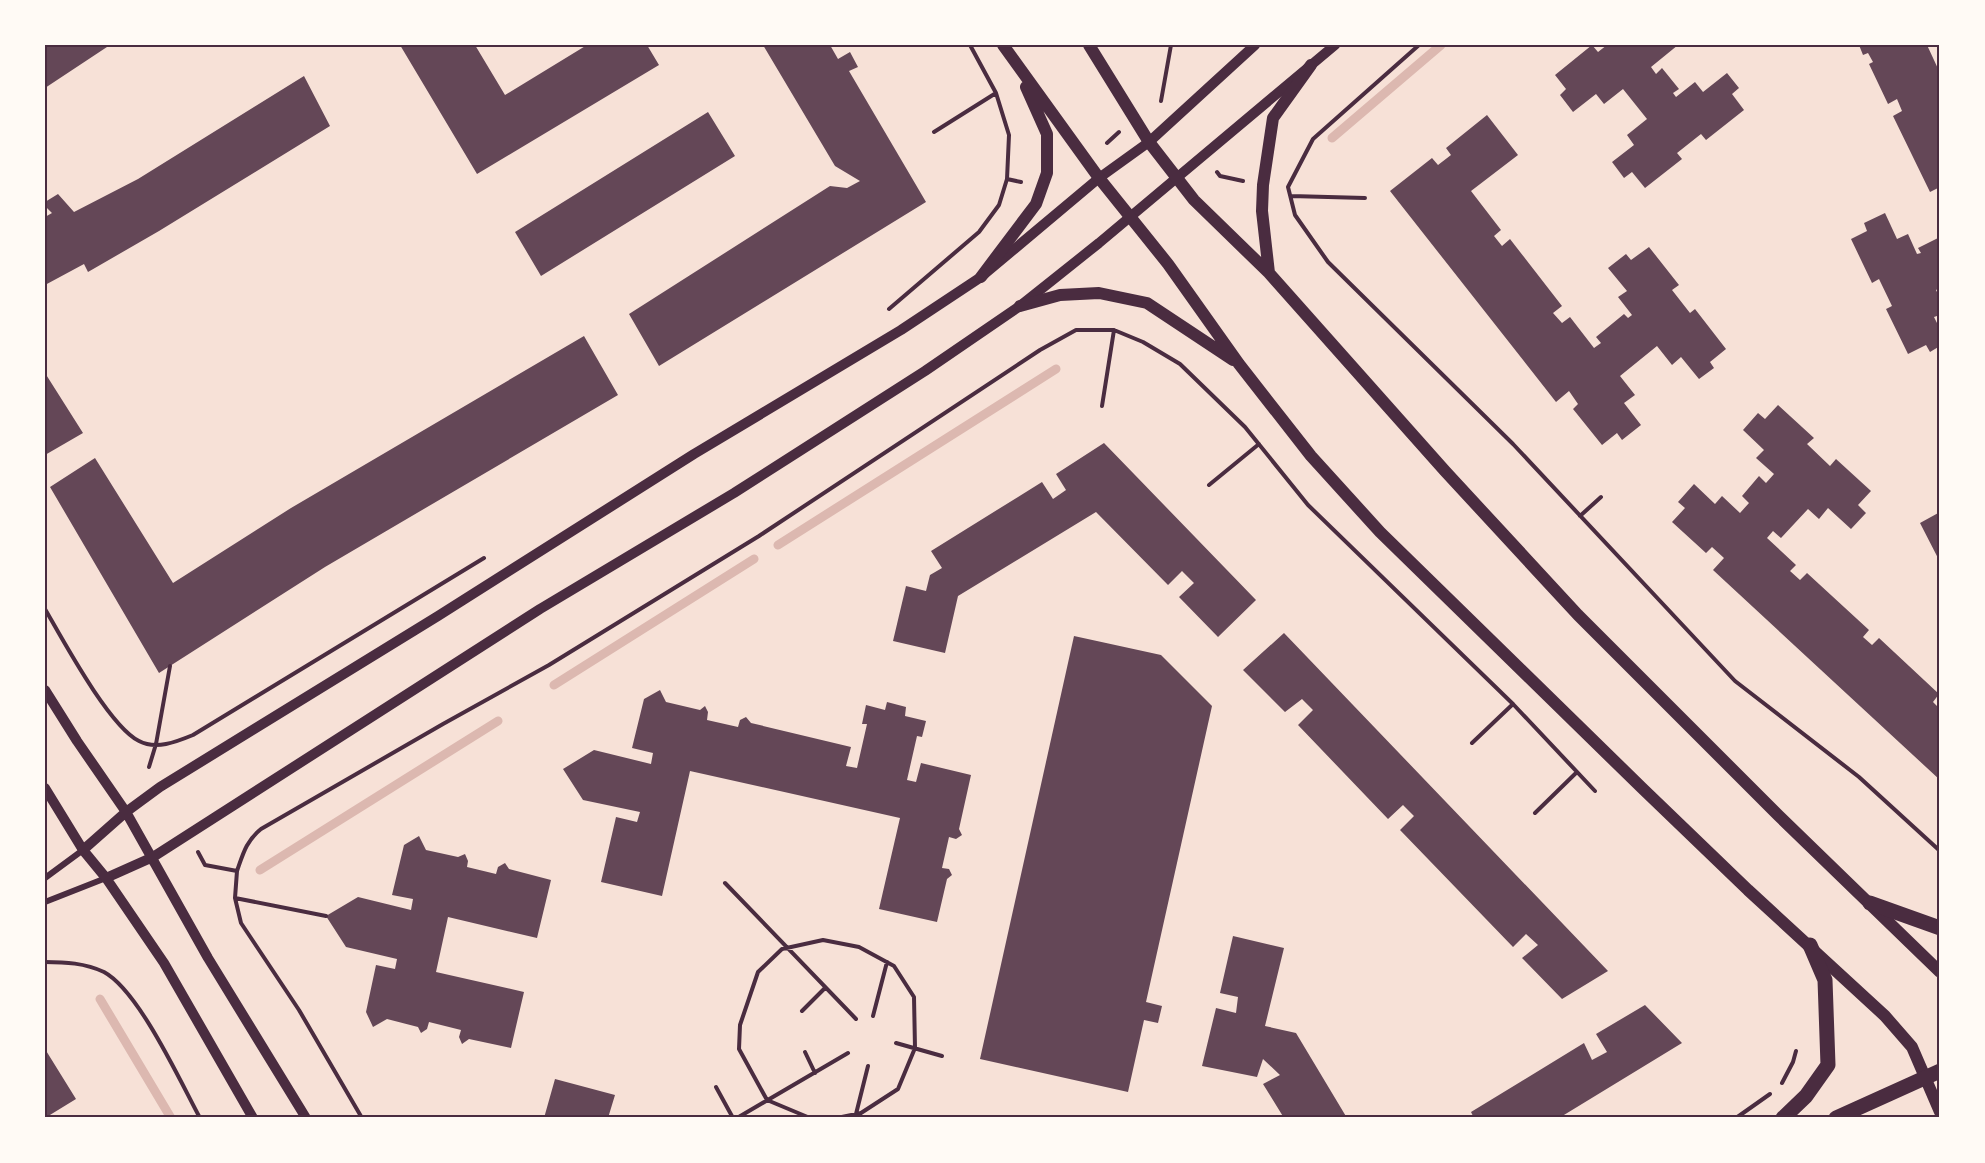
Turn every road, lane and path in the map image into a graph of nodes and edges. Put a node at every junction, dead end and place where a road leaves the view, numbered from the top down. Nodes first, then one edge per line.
1 (970, 45) edge
2 (1003, 45) edge
3 (1089, 45) edge
4 (1170, 45) edge
5 (1256, 45) edge
6 (1335, 45) edge
7 (1419, 45) edge
8 (1311, 64) junction
9 (1017, 67) junction
10 (996, 93) junction
11 (1161, 101) dead end
12 (934, 132) dead end
13 (1149, 142) junction
14 (1178, 177) junction
15 (1099, 178) junction
16 (1291, 196) junction
17 (1365, 198) dead end
18 (1130, 216) junction
19 (1269, 273) junction
20 (981, 277) junction
21 (1020, 306) junction
22 (886, 311) dead end
23 (1114, 330) junction
24 (1239, 364) junction
25 (1102, 406) dead end
26 (1259, 444) junction
27 (1209, 485) dead end
28 (1601, 497) dead end
29 (1580, 516) junction
30 (491, 554) dead end
31 (45, 609) edge
32 (170, 666) dead end
33 (45, 690) edge
34 (1513, 704) junction
35 (1472, 743) dead end
36 (156, 744) junction
37 (148, 769) dead end
38 (1577, 772) junction
39 (45, 788) edge
40 (1595, 791) dead end
41 (126, 812) junction
42 (1535, 813) dead end
43 (83, 850) junction
44 (1940, 850) edge
45 (153, 857) junction
46 (205, 865) dead end
47 (237, 871) junction
48 (45, 878) edge
49 (106, 878) junction
50 (725, 883) dead end
51 (235, 898) junction
52 (45, 902) edge
53 (1870, 903) junction
54 (326, 916) dead end
55 (1940, 928) edge
56 (1810, 945) junction
57 (787, 948) junction
58 (45, 962) edge
59 (887, 962) junction
60 (1940, 972) edge
61 (825, 988) junction
62 (802, 1011) dead end
63 (873, 1016) dead end
64 (856, 1019) dead end
65 (896, 1043) dead end
66 (915, 1048) junction
67 (1796, 1051) dead end
68 (805, 1052) dead end
69 (848, 1053) dead end
70 (942, 1056) dead end
71 (868, 1065) dead end
72 (1940, 1071) edge
73 (815, 1072) junction
74 (1925, 1078) junction
75 (716, 1087) dead end
76 (1780, 1087) dead end
77 (1771, 1093) dead end
78 (767, 1101) junction
79 (1940, 1112) edge
80 (856, 1116) edge
81 (200, 1118) edge
82 (253, 1118) edge
83 (306, 1118) edge
84 (362, 1118) edge
85 (735, 1118) edge
86 (810, 1118) edge
87 (837, 1118) edge
88 (1736, 1118) edge
89 (1783, 1118) edge
90 (1836, 1118) edge

1 - 10 path
2 - 9 main road
3 - 13 main road
4 - 11 path
5 - 13 street
6 - 8 street
7 - 16 path
8 - 14 street
8 - 19 main road
9 - 15 main road
9 - 20 main road
10 - 12 path
10 - 22 path
13 - 14 main road
13 - 15 street
14 - 18 street
14 - 19 main road
15 - 18 main road
15 - 20 street
16 - 17 path
16 - 29 path
18 - 21 street
18 - 24 main road
19 - 53 main road
20 - 41 street
21 - 24 main road
21 - 45 street
23 - 25 path
23 - 26 path
23 - 47 path
24 - 56 main road
26 - 27 path
26 - 34 path
28 - 29 path
29 - 44 path
30 - 36 path
31 - 36 path
32 - 36 path
33 - 41 street
34 - 35 path
34 - 38 path
36 - 37 path
38 - 40 path
38 - 42 path
39 - 43 street
41 - 43 street
41 - 45 street
43 - 48 street
43 - 49 street
45 - 49 street
45 - 83 street
46 - 47 path
47 - 51 path
49 - 52 street
49 - 82 street
50 - 57 path
51 - 54 path
51 - 84 path
53 - 55 main road
53 - 60 main road
56 - 74 main road
56 - 89 main road
57 - 59 path
57 - 61 path
57 - 78 path
58 - 81 path
59 - 63 path
59 - 66 path
61 - 62 path
61 - 64 path
65 - 66 path
66 - 70 path
66 - 80 path
67 - 76 path
68 - 73 path
69 - 73 path
71 - 80 path
72 - 74 main road
73 - 78 path
74 - 79 main road
74 - 90 main road
75 - 85 path
77 - 88 path
78 - 85 path
78 - 86 path
80 - 87 path

